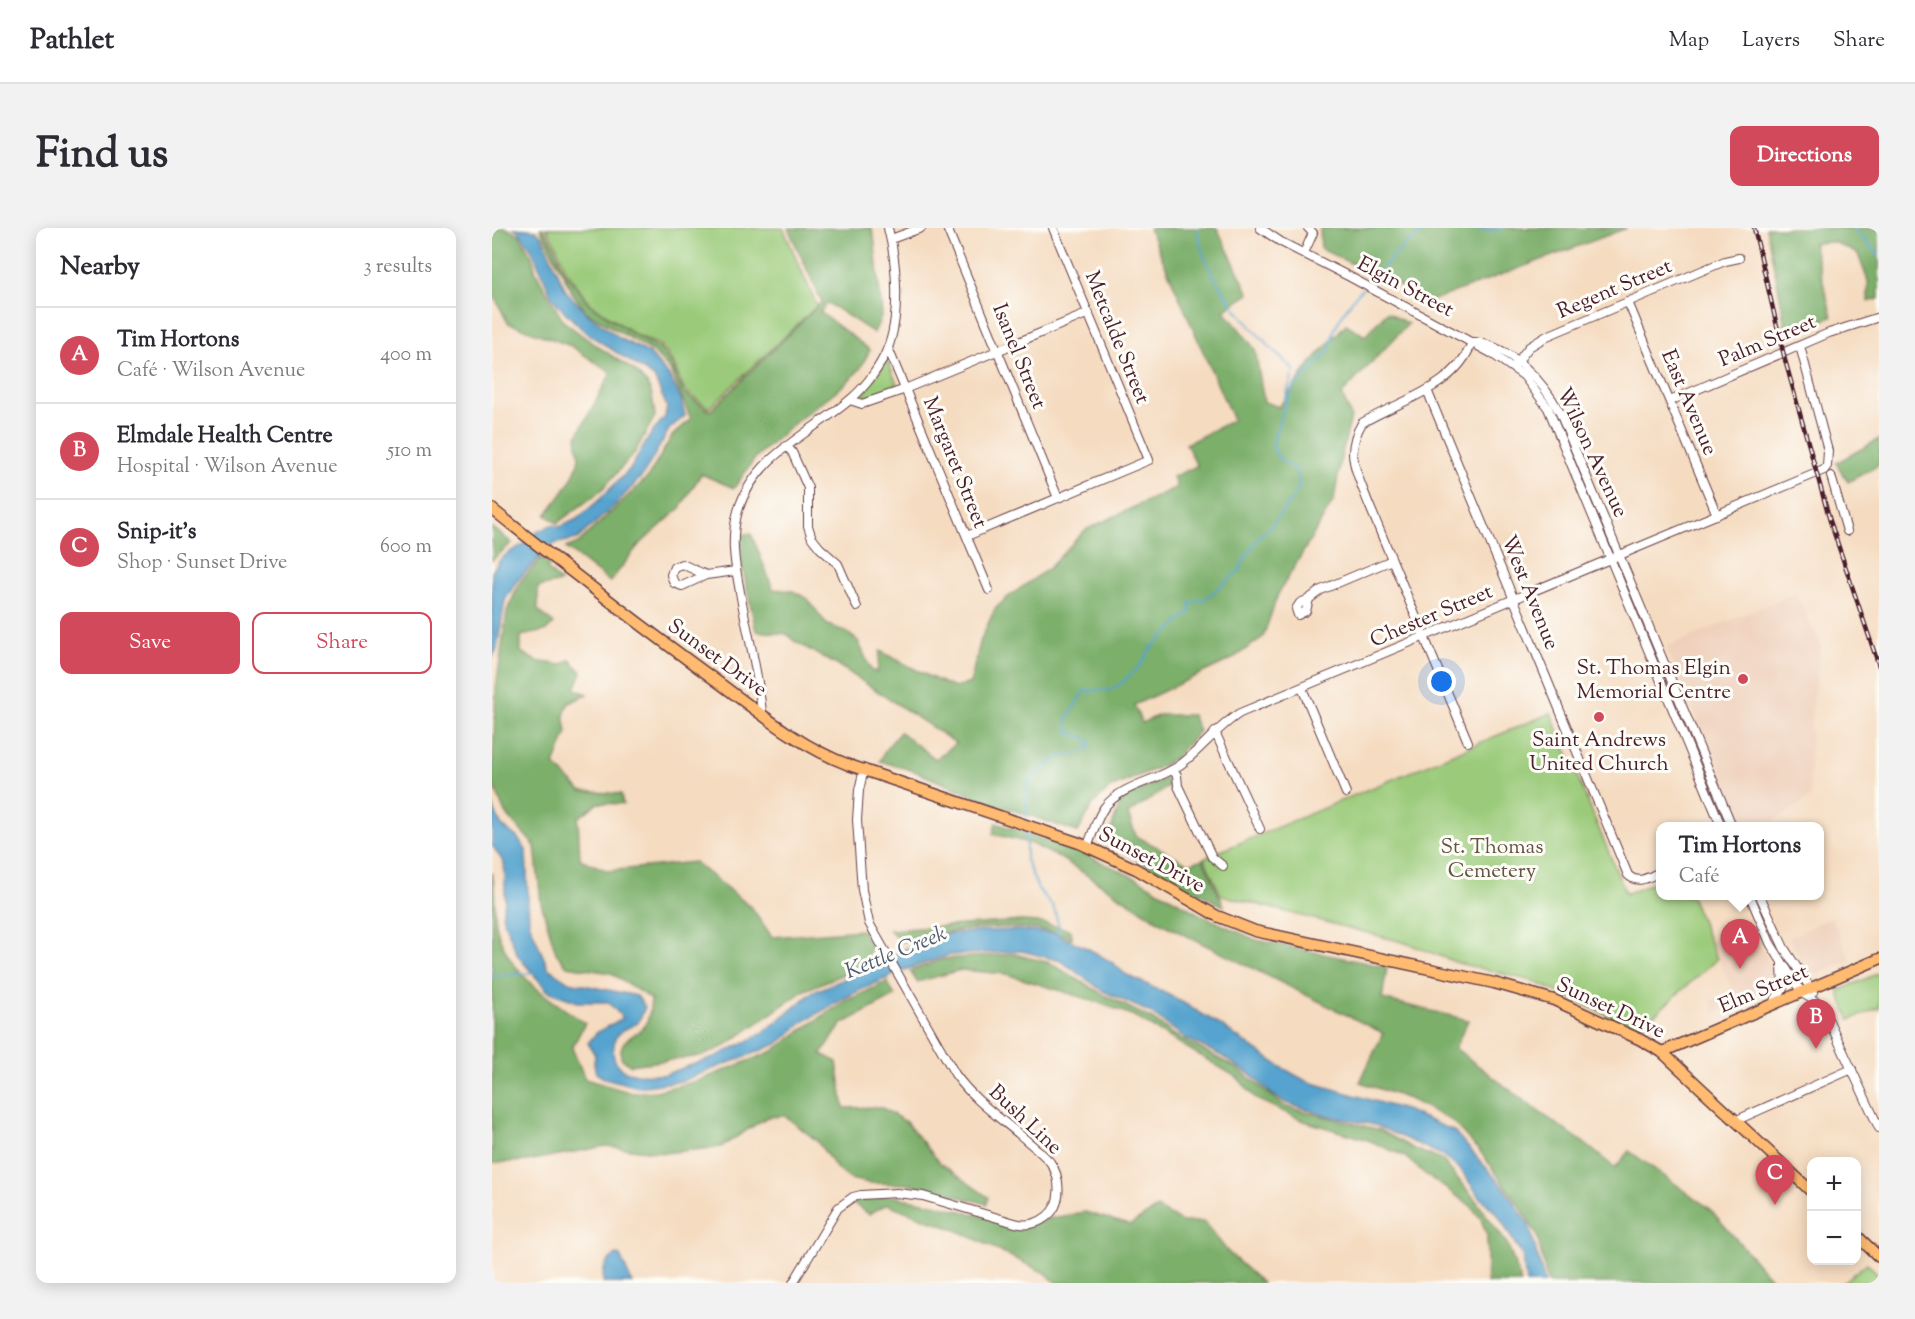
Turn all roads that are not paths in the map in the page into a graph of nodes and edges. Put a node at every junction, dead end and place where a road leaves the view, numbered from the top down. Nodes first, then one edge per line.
1 (888, 228) edge
2 (921, 228) edge
3 (947, 228) edge
4 (1053, 228) edge
5 (1260, 228) edge
6 (1308, 228) edge
7 (891, 239) junction
8 (1304, 254) junction
9 (1739, 258) dead end
10 (1628, 302) junction
11 (1089, 313) junction
12 (1879, 317) edge
13 (1472, 342) junction
14 (1800, 346) junction
15 (888, 348) junction
16 (998, 351) junction
17 (1515, 365) junction
18 (906, 389) junction
19 (1427, 390) junction
20 (850, 400) junction
21 (1670, 401) junction
22 (786, 446) junction
23 (1832, 476) dead end
24 (1059, 498) junction
25 (492, 509) edge
26 (1717, 515) junction
27 (1847, 531) dead end
28 (967, 536) junction
29 (1620, 555) junction
30 (1610, 559) junction
31 (1392, 560) junction
32 (736, 571) junction
33 (706, 575) dead end
34 (989, 590) dead end
35 (1309, 599) dead end
36 (1515, 599) junction
37 (858, 607) dead end
38 (1424, 637) junction
39 (1302, 688) junction
40 (762, 714) junction
41 (1215, 732) junction
42 (1468, 742) dead end
43 (1697, 754) junction
44 (864, 769) junction
45 (1172, 770) junction
46 (1346, 793) dead end
47 (1720, 822) edge
48 (1730, 822) edge
49 (1260, 829) dead end
50 (1088, 847) junction
51 (1223, 866) dead end
52 (1656, 874) edge
53 (1752, 900) edge
54 (1762, 900) edge
55 (1879, 959) edge
56 (1782, 962) junction
57 (1807, 991) junction
58 (1770, 1006) junction
59 (1662, 1052) junction
60 (1852, 1069) junction
61 (1737, 1120) junction
62 (1879, 1128) edge
63 (1807, 1187) edge
64 (1861, 1239) edge
65 (1879, 1257) edge
66 (793, 1283) edge

1 - 7 street
2 - 7 street
3 - 16 street, Isanel Street
4 - 11 street, Metcalde Street
5 - 8 street, Elgin Street
6 - 8 street
7 - 15 street
8 - 13 street, Elgin Street
9 - 10 street, Regent Street
10 - 17 street, Regent Street
10 - 21 street, East Avenue
11 - 16 street
11 - 24 street, Metcalde Street
12 - 14 street, Palm Street
13 - 17 street, Wilson Avenue
13 - 19 street
14 - 21 street, Palm Street
14 - 26 street, Chester Street
15 - 18 street, Margaret Street
15 - 20 street
16 - 18 street
16 - 24 street, Isanel Street
17 - 29 street, Wilson Avenue
17 - 30 street, Wilson Avenue
18 - 20 street
18 - 28 street, Margaret Street
19 - 31 street
19 - 36 street, West Avenue
20 - 22 street
21 - 26 street, East Avenue
22 - 32 street
22 - 37 street
23 - 27 street
24 - 28 street
25 - 40 main road, Sunset Drive
26 - 29 street, Chester Street
28 - 34 street, Margaret Street
29 - 30 street, Chester Street
29 - 43 street, Wilson Avenue
30 - 36 street, Chester Street
30 - 43 street, Wilson Avenue
31 - 35 street
31 - 38 street
32 - 33 street
32 - 40 street
36 - 38 street, Chester Street
36 - 52 street, West Avenue
38 - 39 street, Chester Street
38 - 42 street
39 - 41 street, Chester Street
39 - 46 street
40 - 44 main road, Sunset Drive
41 - 45 street, Chester Street
41 - 49 street
43 - 47 street, Wilson Avenue
43 - 48 street, Wilson Avenue
44 - 50 main road, Sunset Drive
44 - 66 street, Bush Line
45 - 50 street, Chester Street
45 - 51 street
50 - 59 main road, Sunset Drive
53 - 56 street
54 - 57 street
55 - 57 main road, Elm Street
56 - 57 street
56 - 58 street
57 - 58 main road, Elm Street
57 - 60 street
58 - 59 main road, Elm Street
59 - 61 main road, Sunset Drive
60 - 61 street
60 - 62 street
61 - 63 main road, Sunset Drive
64 - 65 main road

